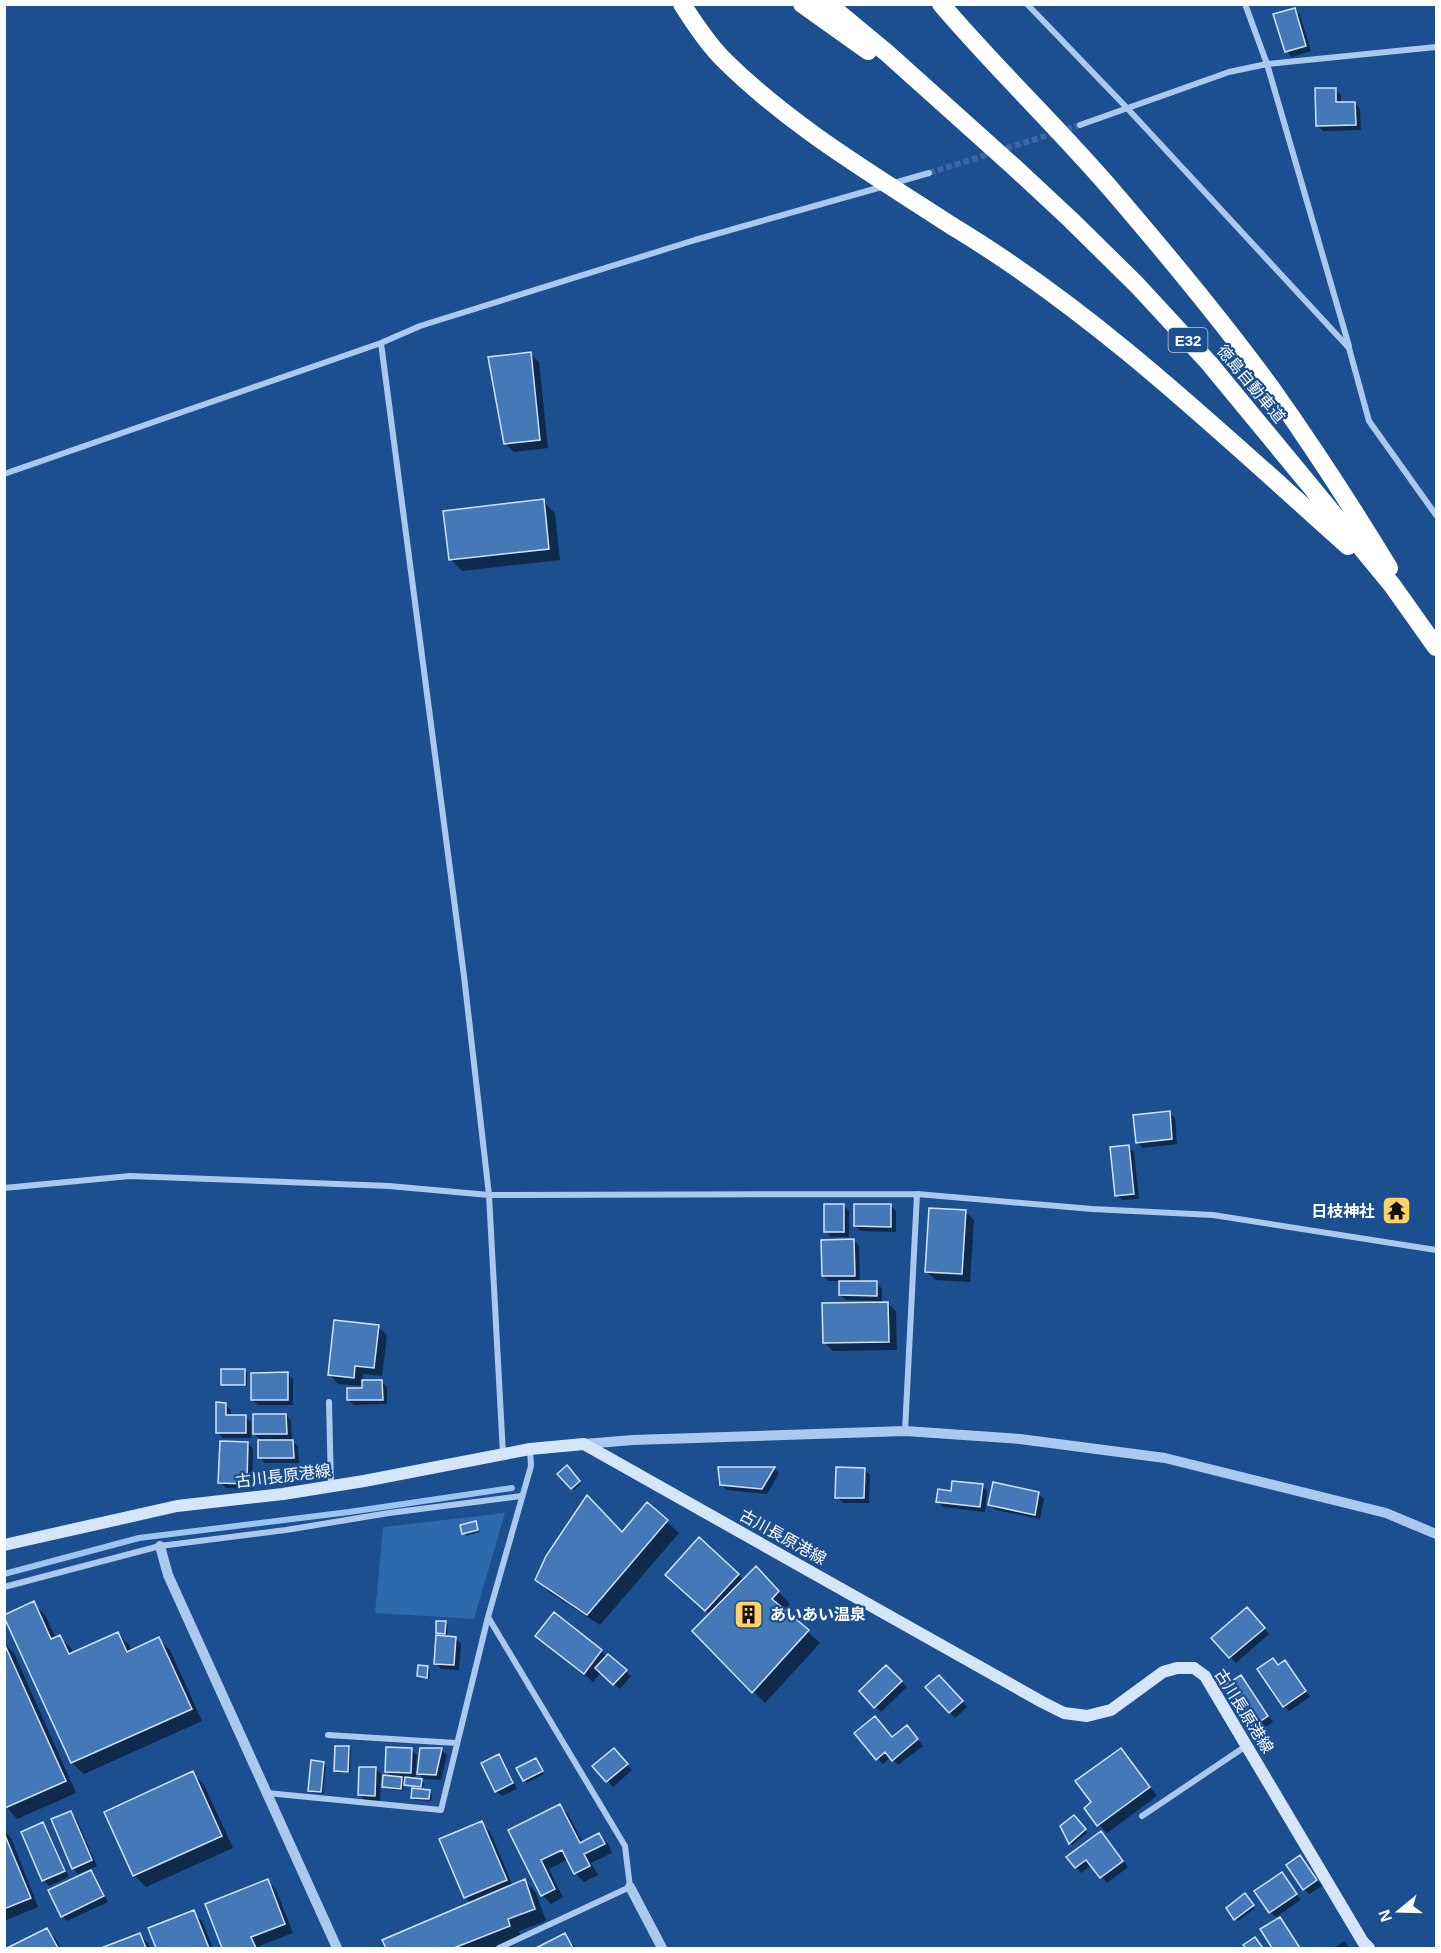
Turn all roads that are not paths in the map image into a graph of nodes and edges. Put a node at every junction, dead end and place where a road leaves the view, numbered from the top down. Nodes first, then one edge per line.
1 (682, 4) edge
2 (802, 4) edge
3 (828, 4) edge
4 (941, 4) edge
5 (1027, 4) edge
6 (1245, 4) edge
7 (1437, 47) edge
8 (1267, 64) junction
9 (1127, 108) junction
10 (959, 118) junction
11 (1080, 125) tunnel mouth
12 (929, 173) tunnel mouth
13 (381, 343) junction
14 (1349, 348) junction
15 (4, 474) edge
16 (1437, 515) edge
17 (1392, 585) junction
18 (1437, 646) edge
19 (4, 1188) edge
20 (917, 1194) junction
21 (489, 1195) junction
22 (1437, 1250) edge
23 (329, 1402) dead end
24 (904, 1431) junction
25 (584, 1444) junction
26 (530, 1449) junction
27 (502, 1454) junction
28 (332, 1486) junction
29 (521, 1496) junction
30 (1437, 1534) edge
31 (4, 1545) edge
32 (160, 1546) junction
33 (4, 1587) edge
34 (488, 1617) junction
35 (328, 1735) dead end
36 (456, 1743) junction
37 (1247, 1745) junction
38 (267, 1793) junction
39 (1142, 1816) dead end
40 (630, 1887) junction
41 (337, 1948) edge
42 (499, 1948) edge
43 (662, 1948) edge
44 (1369, 1948) edge

1 - 17 highway, bridge
2 - 10 highway, 徳島自動車道 / E32
3 - 10 highway, 徳島自動車道 / E32
4 - 18 highway
5 - 9 street
6 - 8 street
7 - 8 street
8 - 9 street
8 - 14 street
9 - 11 street
9 - 14 street
10 - 17 highway, 徳島自動車道 / E32
12 - 13 street
13 - 15 street
13 - 21 street
14 - 16 street
17 - 18 highway, 徳島自動車道 / E32
19 - 21 street
20 - 21 street
20 - 22 street
20 - 24 street
21 - 27 street
23 - 28 street
24 - 25 street
24 - 30 street
25 - 26 main road, 古川長原港線
25 - 37 main road, 古川長原港線
26 - 27 main road, 古川長原港線
26 - 29 street
27 - 28 main road, 古川長原港線
28 - 31 main road, 古川長原港線
29 - 32 street
29 - 34 street
32 - 33 street
32 - 38 street
34 - 36 street
34 - 40 street
35 - 36 street
36 - 38 street
37 - 39 street
37 - 44 main road, 古川長原港線
38 - 41 street
40 - 42 street
40 - 43 street

